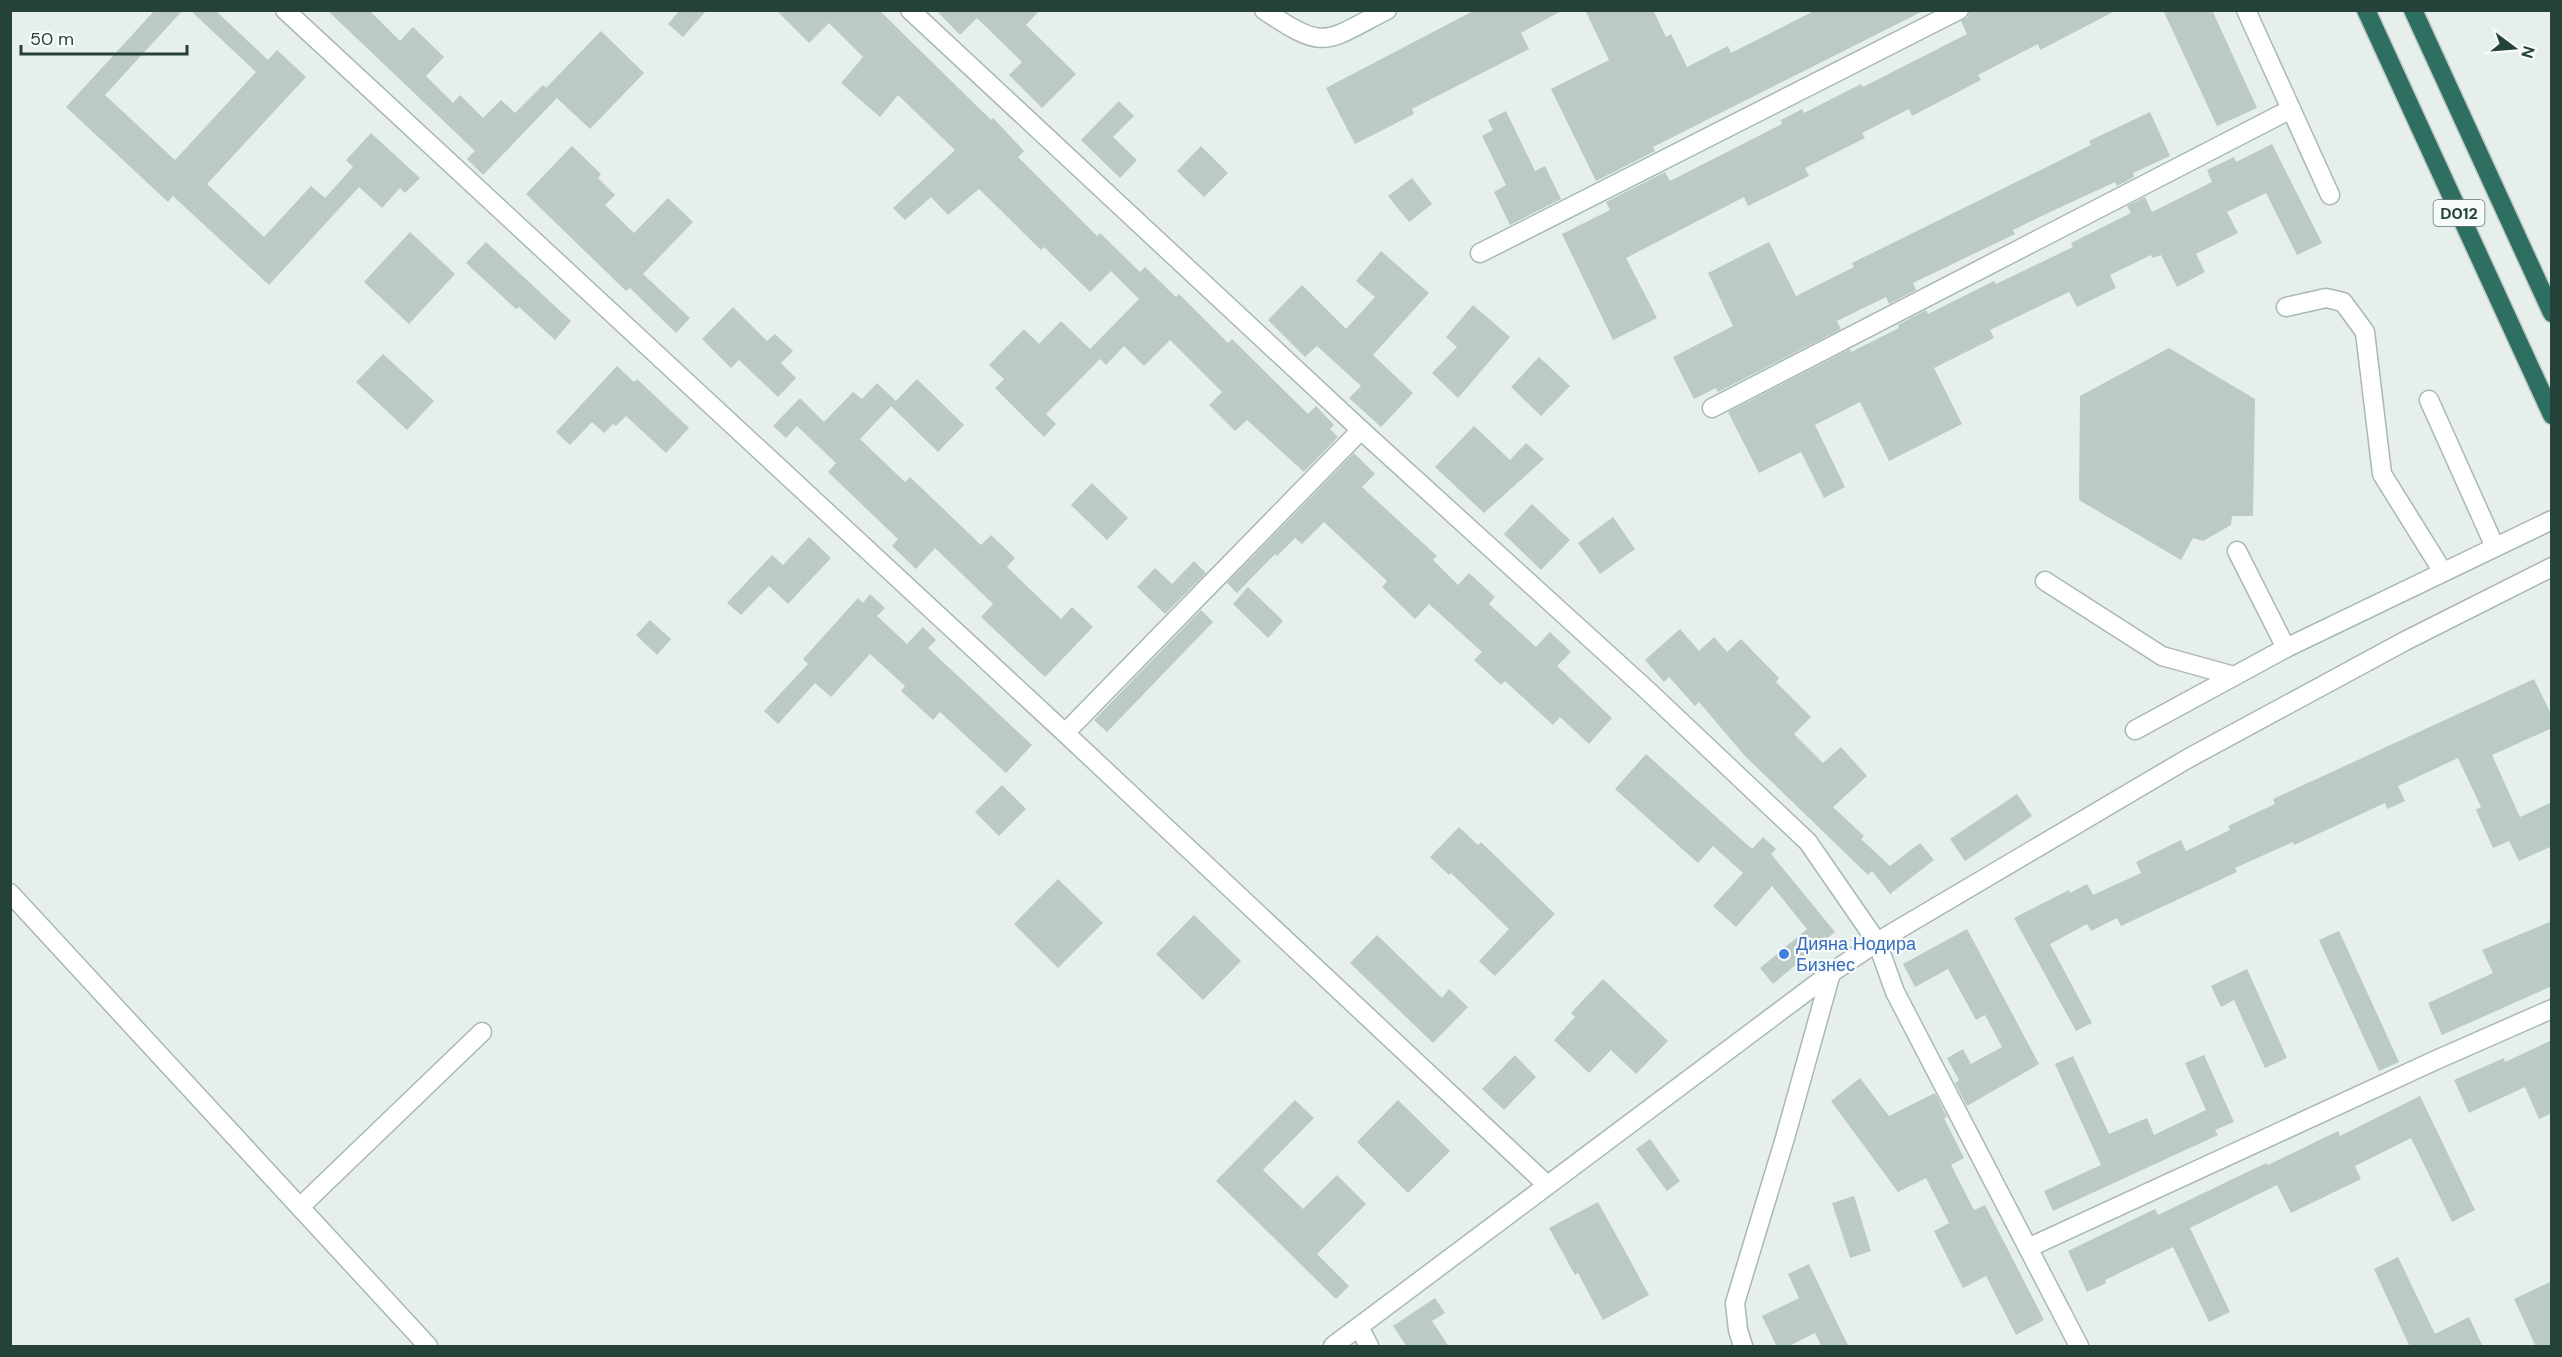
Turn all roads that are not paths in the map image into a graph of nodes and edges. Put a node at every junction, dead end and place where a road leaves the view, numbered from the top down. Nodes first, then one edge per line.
1 (285, 10) edge
2 (910, 10) edge
3 (1264, 10) edge
4 (1388, 10) edge
5 (1959, 10) edge
6 (2246, 10) edge
7 (2366, 10) edge
8 (2413, 10) edge
9 (2291, 109) junction
10 (2330, 195) dead end
11 (1480, 253) dead end
12 (2286, 307) dead end
13 (2552, 313) edge
14 (2429, 400) dead end
15 (1712, 408) dead end
16 (2552, 415) edge
17 (1361, 430) junction
18 (2552, 520) edge
19 (2495, 547) junction
20 (2237, 551) dead end
21 (2552, 567) edge
22 (2443, 572) junction
23 (2045, 581) dead end
24 (2286, 648) junction
25 (2234, 676) junction
26 (2135, 730) dead end
27 (1065, 733) junction
28 (10, 893) edge
29 (1877, 942) junction
30 (1831, 973) junction
31 (2552, 1009) edge
32 (482, 1032) dead end
33 (1546, 1184) junction
34 (300, 1207) junction
35 (2028, 1248) junction
36 (1359, 1327) junction
37 (428, 1347) edge
38 (1333, 1347) edge
39 (1369, 1347) edge
40 (1743, 1347) edge
41 (2079, 1347) edge

1 - 27 street
2 - 17 street
3 - 4 street
5 - 11 street
6 - 9 street
7 - 16 highway, D012
8 - 13 highway, D012
9 - 10 street
9 - 15 street
12 - 22 street
14 - 19 street
17 - 27 street
17 - 29 street
18 - 19 street
19 - 22 street
20 - 24 street
21 - 29 street
22 - 24 street
23 - 25 street
24 - 25 street
25 - 26 street
27 - 33 street
28 - 34 street
29 - 30 street
29 - 35 street
30 - 33 street
30 - 40 street
31 - 35 street
32 - 34 street
33 - 36 street
34 - 37 street
35 - 41 street
36 - 38 street
36 - 39 street

